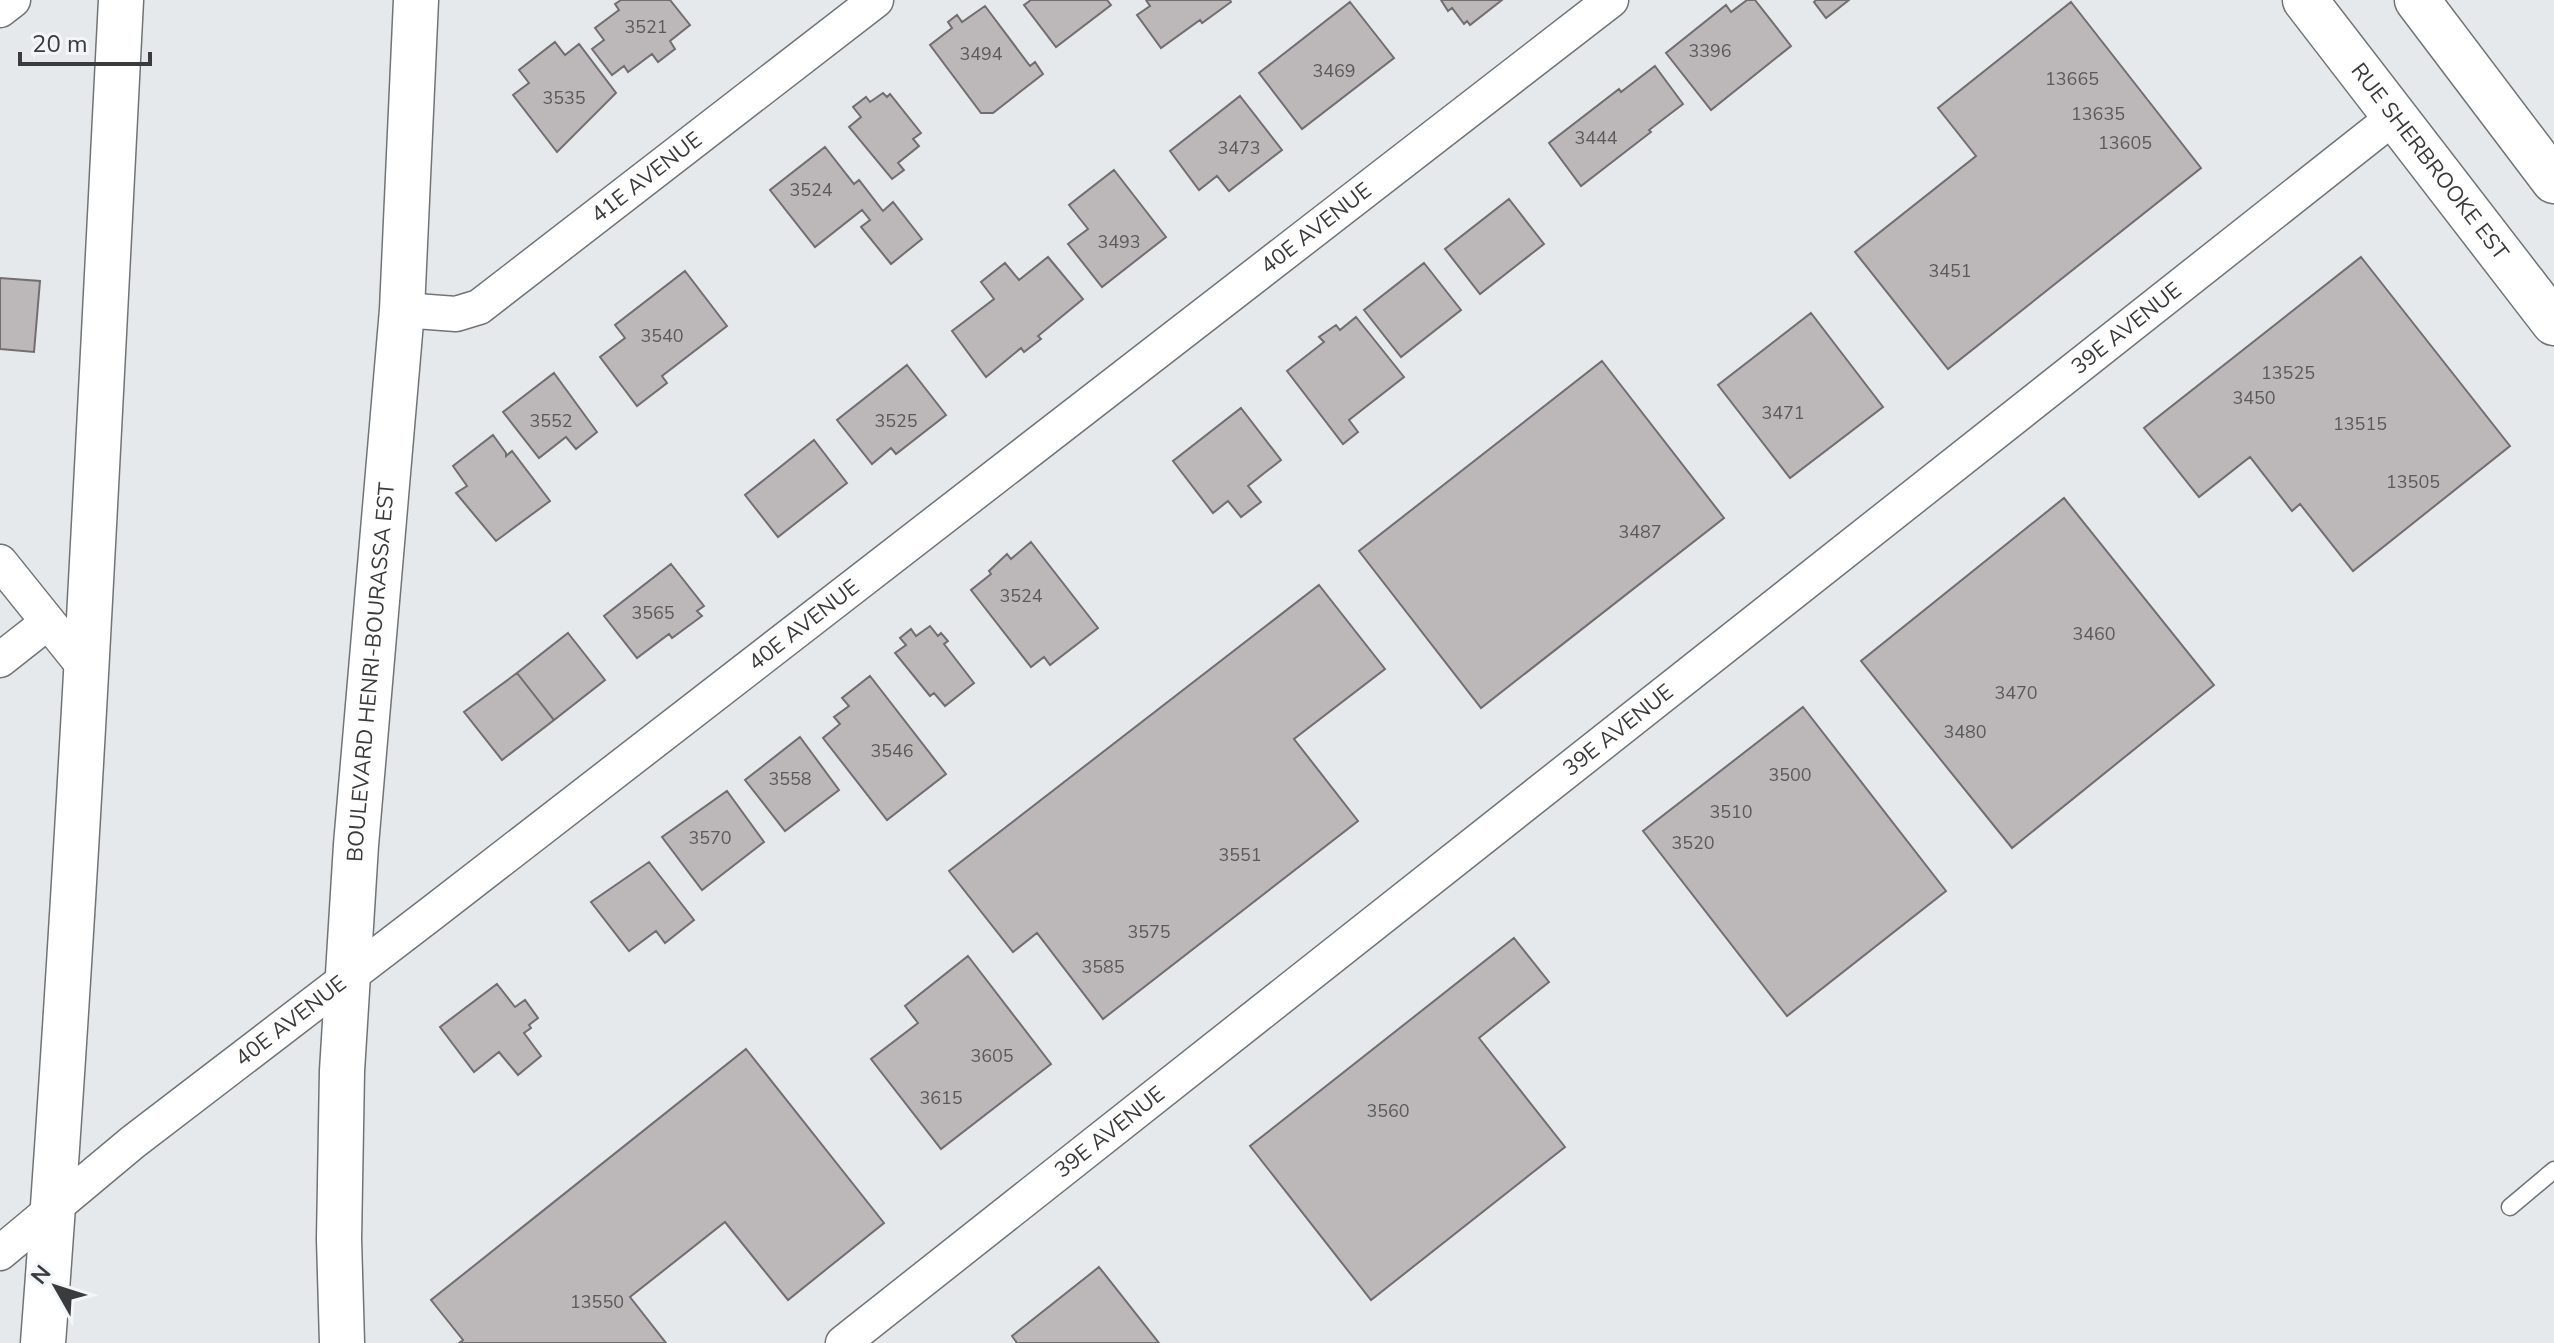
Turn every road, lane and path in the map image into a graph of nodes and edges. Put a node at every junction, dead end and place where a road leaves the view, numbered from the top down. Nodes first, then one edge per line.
1 (13, 0) edge
2 (121, 0) edge
3 (416, 0) edge
4 (876, 0) edge
5 (1611, 0) edge
6 (2305, 0) edge
7 (2417, 0) edge
8 (0, 10) edge
9 (2394, 117) junction
10 (2554, 181) edge
11 (402, 310) junction
12 (2554, 323) edge
13 (0, 562) edge
14 (47, 623) junction
15 (0, 660) edge
16 (86, 669) junction
17 (349, 976) junction
18 (2554, 1170) edge
19 (54, 1206) junction
20 (2510, 1207) dead end
21 (0, 1253) edge
22 (43, 1343) edge
23 (342, 1343) edge
24 (843, 1343) edge

1 - 8 street
2 - 16 main road
3 - 11 main road, BOULEVARD HENRI-BOURASSA EST
4 - 11 street, 41E AVENUE
5 - 17 street, 40E AVENUE
6 - 9 main road, RUE SHERBROOKE EST
7 - 10 main road
9 - 12 main road, RUE SHERBROOKE EST
9 - 24 street, 39E AVENUE
11 - 17 main road, BOULEVARD HENRI-BOURASSA EST
13 - 14 street
14 - 15 street
14 - 16 street
16 - 19 main road
17 - 19 street, 40E AVENUE
17 - 23 main road, BOULEVARD HENRI-BOURASSA EST
18 - 20 lane
19 - 21 street, 40E AVENUE
19 - 22 main road

